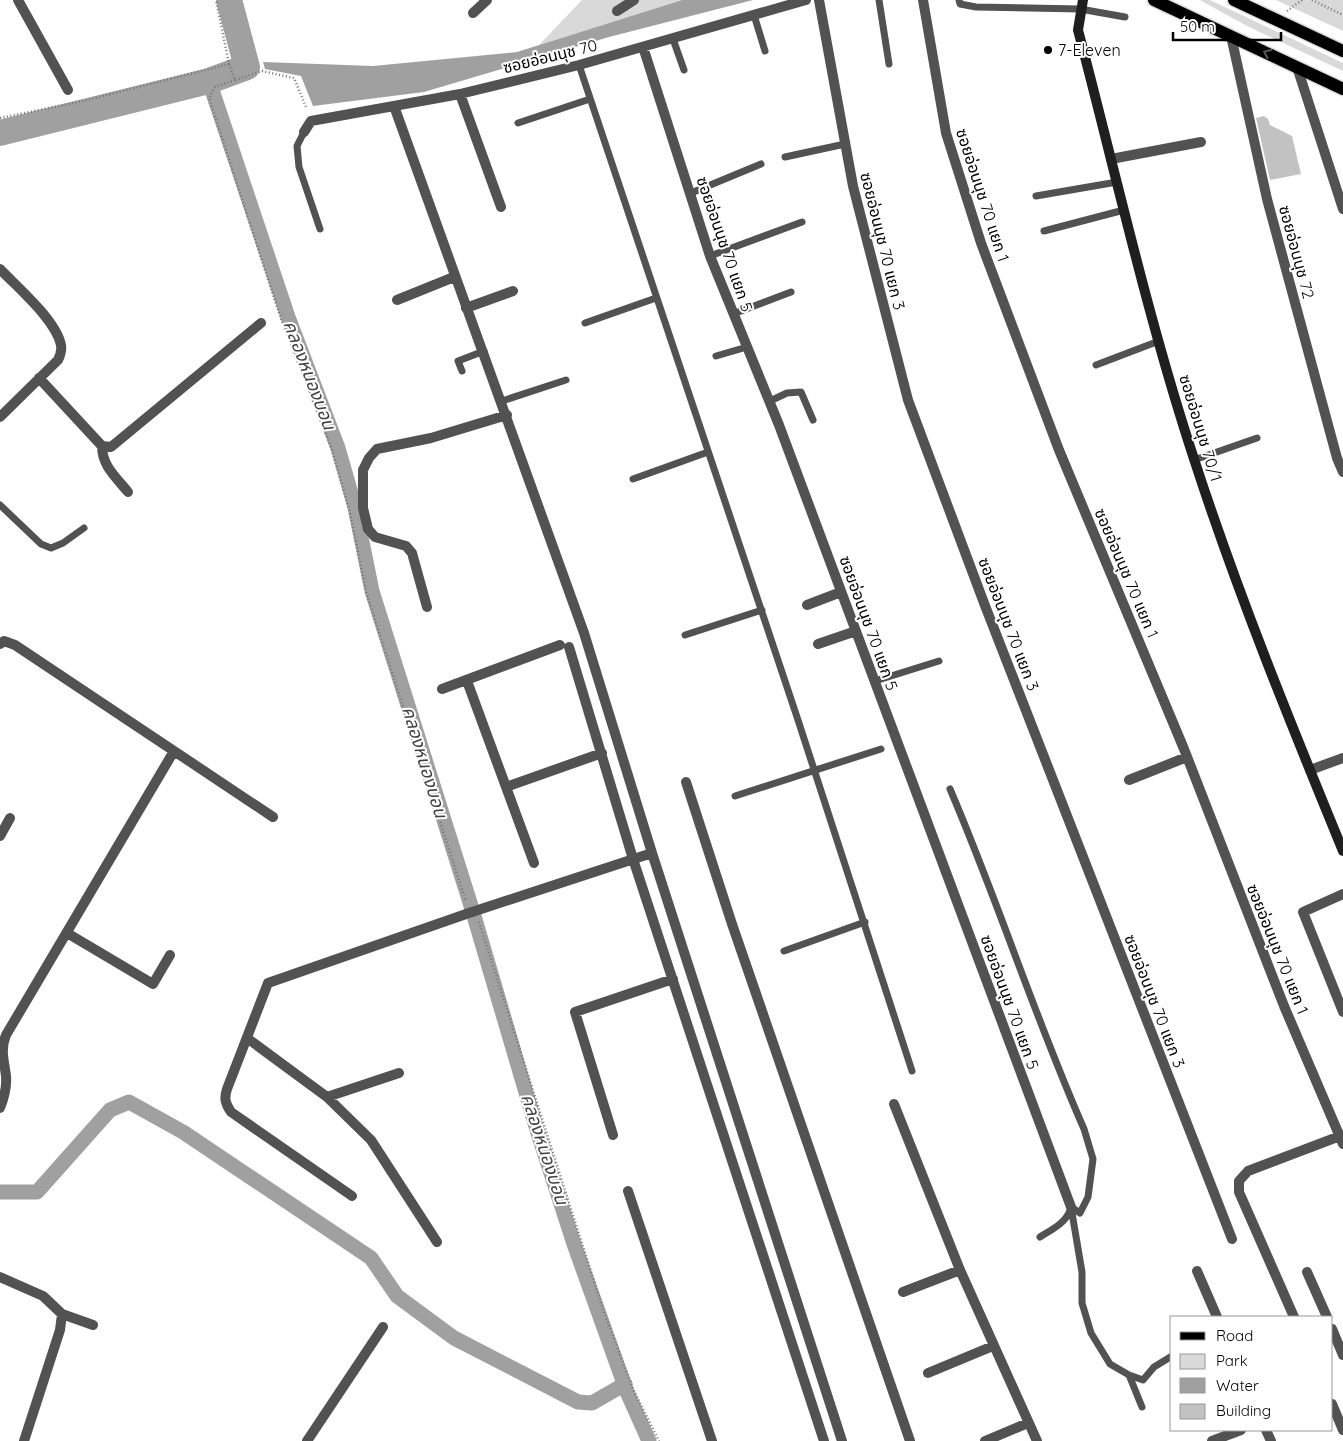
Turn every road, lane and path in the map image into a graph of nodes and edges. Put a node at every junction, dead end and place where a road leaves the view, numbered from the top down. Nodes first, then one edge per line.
1 (18, 0) edge
2 (216, 0) edge
3 (488, 0) edge
4 (634, 0) edge
5 (806, 0) edge
6 (819, 0) edge
7 (879, 0) edge
8 (923, 0) edge
9 (959, 0) edge
10 (1154, 0) edge
11 (1234, 0) edge
12 (1302, 0) edge
13 (1312, 0) edge
14 (1082, 5) edge
15 (617, 11) dead end
16 (473, 13) dead end
17 (1284, 13) dead end
18 (754, 15) junction
19 (1343, 15) edge
20 (1125, 17) dead end
21 (1231, 36) junction
22 (673, 39) junction
23 (643, 47) junction
24 (765, 50) dead end
25 (1343, 51) edge
26 (229, 64) junction
27 (889, 64) dead end
28 (579, 65) junction
29 (1297, 67) junction
30 (684, 70) dead end
31 (235, 80) junction
32 (1343, 89) edge
33 (68, 90) dead end
34 (460, 94) junction
35 (590, 99) junction
36 (394, 106) junction
37 (306, 107) dead end
38 (0, 118) edge
39 (518, 123) dead end
40 (304, 132) joint
41 (1202, 142) dead end
42 (845, 144) junction
43 (785, 157) dead end
44 (1111, 159) junction
45 (761, 164) dead end
46 (1117, 182) junction
47 (690, 193) junction
48 (1036, 196) dead end
49 (501, 207) dead end
50 (1343, 209) edge
51 (1124, 210) junction
52 (802, 222) dead end
53 (320, 229) dead end
54 (1044, 230) dead end
55 (710, 256) junction
56 (0, 269) edge
57 (454, 276) junction
58 (514, 291) dead end
59 (791, 292) dead end
60 (656, 298) junction
61 (396, 300) dead end
62 (466, 308) junction
63 (733, 314) junction
64 (261, 323) dead end
65 (584, 323) dead end
66 (1159, 341) junction
67 (746, 347) junction
68 (484, 351) junction
69 (716, 356) dead end
70 (1096, 365) dead end
71 (462, 371) dead end
72 (40, 378) junction
73 (566, 380) dead end
74 (502, 401) junction
75 (770, 402) junction
76 (507, 415) junction
77 (0, 417) edge
78 (813, 420) dead end
79 (1343, 435) edge
80 (1257, 438) dead end
81 (1332, 439) junction
82 (102, 446) junction
83 (708, 452) junction
84 (1194, 460) junction
85 (1343, 472) edge
86 (633, 479) dead end
87 (128, 492) dead end
88 (0, 505) edge
89 (84, 528) dead end
90 (842, 592) junction
91 (807, 605) dead end
92 (426, 607) dead end
93 (762, 610) junction
94 (856, 631) junction
95 (685, 635) dead end
96 (0, 644) edge
97 (818, 644) dead end
98 (939, 661) dead end
99 (467, 681) junction
100 (875, 681) junction
101 (442, 689) dead end
102 (881, 749) dead end
103 (174, 751) junction
104 (602, 753) junction
105 (1187, 757) junction
106 (1343, 758) edge
107 (815, 770) junction
108 (1310, 770) junction
109 (1129, 780) dead end
110 (686, 782) dead end
111 (506, 787) junction
112 (950, 788) dead end
113 (735, 796) dead end
114 (272, 816) dead end
115 (10, 818) dead end
116 (0, 836) edge
117 (1343, 851) edge
118 (652, 853) junction
119 (633, 859) junction
120 (534, 863) dead end
121 (1343, 894) edge
122 (469, 910) junction
123 (478, 920) dead end
124 (864, 922) junction
125 (67, 932) junction
126 (784, 951) dead end
127 (170, 955) dead end
128 (673, 979) junction
129 (1343, 1012) edge
130 (247, 1038) junction
131 (912, 1071) dead end
132 (399, 1073) dead end
133 (327, 1097) junction
134 (894, 1104) dead end
135 (0, 1108) edge
136 (613, 1136) dead end
137 (1342, 1138) edge
138 (628, 1191) dead end
139 (352, 1196) dead end
140 (1070, 1207) junction
141 (1040, 1237) dead end
142 (1232, 1239) dead end
143 (437, 1242) dead end
144 (960, 1270) junction
145 (1197, 1271) dead end
146 (1307, 1272) dead end
147 (0, 1276) edge
148 (903, 1292) dead end
149 (62, 1314) junction
150 (1217, 1316) edge
151 (1294, 1316) edge
152 (1327, 1316) edge
153 (93, 1325) dead end
154 (383, 1327) dead end
155 (1333, 1331) edge
156 (993, 1346) junction
157 (1343, 1354) edge
158 (1170, 1357) edge
159 (928, 1373) dead end
160 (1129, 1375) junction
161 (1333, 1406) edge
162 (1142, 1407) dead end
163 (1028, 1423) junction
164 (1343, 1430) edge
165 (1238, 1431) edge
166 (24, 1441) edge
167 (306, 1441) edge
168 (659, 1441) edge
169 (712, 1441) edge
170 (824, 1441) edge
171 (842, 1441) edge
172 (910, 1441) edge
173 (985, 1441) edge
174 (1037, 1441) edge
175 (1212, 1441) edge

1 - 33 street
2 - 26 path
3 - 16 street
4 - 15 street
5 - 18 street, ซอยอ่อนนุช 70
6 - 42 street, ซอยอ่อนนุช 70 แยก 3
7 - 27 lane
8 - 105 street, ซอยอ่อนนุช 70 แยก 1
9 - 14 lane
10 - 21 main road
11 - 25 main road
12 - 17 path
13 - 19 path
14 - 20 lane
14 - 44 street, ซอยอ่อนนุช 70/1
18 - 22 street, ซอยอ่อนนุช 70
18 - 24 lane
29 -> 21 main road
21 - 81 street, ซอยอ่อนนุช 72
22 - 23 street, ซอยอ่อนนุช 70
22 - 30 lane
23 - 28 street, ซอยอ่อนนุช 70
23 - 47 street, ซอยอ่อนนุช 70 แยก 5
26 - 31 path
26 - 38 path
28 - 34 street, ซอยอ่อนนุช 70
28 - 35 lane
29 - 32 main road
29 - 50 street
31 - 37 path
31 - 122 path
34 - 36 street, ซอยอ่อนนุช 70
34 - 49 street
35 - 39 lane
35 - 60 lane
36 - 40 street, ซอยอ่อนนุช 70
36 - 57 street
40 - 53 lane
41 - 44 street
42 - 43 lane
42 - 142 street, ซอยอ่อนนุช 70 แยก 3
44 - 46 street, ซอยอ่อนนุช 70/1
45 - 47 lane
46 - 48 lane
46 - 51 street, ซอยอ่อนนุช 70/1
47 - 55 street, ซอยอ่อนนุช 70 แยก 5
51 - 54 lane
51 - 66 street, ซอยอ่อนนุช 70/1
52 - 55 lane
55 - 63 street, ซอยอ่อนนุช 70 แยก 5
56 - 72 street
57 - 61 street
57 - 62 street
58 - 62 street
59 - 63 lane
60 - 65 lane
60 - 83 lane
62 - 68 street
63 - 67 street, ซอยอ่อนนุช 70 แยก 5
64 - 82 street
66 - 70 lane
66 - 84 street, ซอยอ่อนนุช 70/1
67 - 69 lane
67 - 75 street, ซอยอ่อนนุช 70 แยก 5
68 - 71 lane
68 - 74 street
72 - 77 street
72 - 82 street
73 - 74 lane
74 - 76 street
75 - 78 lane
75 - 90 street, ซอยอ่อนนุช 70 แยก 5
76 - 92 street
76 - 118 street
79 - 81 street
80 - 84 lane
81 - 85 street, ซอยอ่อนนุช 72
82 - 87 street
83 - 86 lane
83 - 93 lane
84 - 108 street, ซอยอ่อนนุช 70/1
88 - 89 lane
90 - 91 street
90 - 94 street, ซอยอ่อนนุช 70 แยก 5
93 - 95 lane
93 - 107 lane
94 - 97 street
94 - 100 street, ซอยอ่อนนุช 70 แยก 5
96 - 103 street
98 - 100 lane
99 - 101 street
99 - 104 street
99 - 111 street
100 - 140 street, ซอยอ่อนนุช 70 แยก 5
102 - 107 lane
103 - 114 street
103 - 125 street
104 - 111 street
104 - 119 street
105 - 109 street
105 - 137 street, ซอยอ่อนนุช 70 แยก 1
106 - 108 street
107 - 113 lane
107 - 124 lane
108 - 117 street, ซอยอ่อนนุช 70/1
110 - 172 street
111 - 120 street
112 - 140 lane
115 - 116 street
118 - 119 street
118 - 171 street
119 - 122 street
119 - 128 street
121 - 129 street
122 - 130 street
123 - 168 path
124 - 126 lane
124 - 131 lane
125 - 127 street
125 - 135 street
128 - 136 street
128 - 170 street
130 - 133 street
130 - 139 street
132 - 133 street
133 - 143 street
134 - 144 street
137 - 151 street
138 - 169 street
140 - 141 lane
140 - 160 lane
144 - 148 street
144 - 156 street
145 - 150 street
146 - 152 street
147 - 149 street
149 - 153 street
149 - 166 street
154 - 167 street
155 - 157 street
156 - 159 street
156 - 163 street
158 - 160 lane
160 - 162 lane
161 - 164 street
163 - 173 street
163 - 174 street
165 - 175 street

